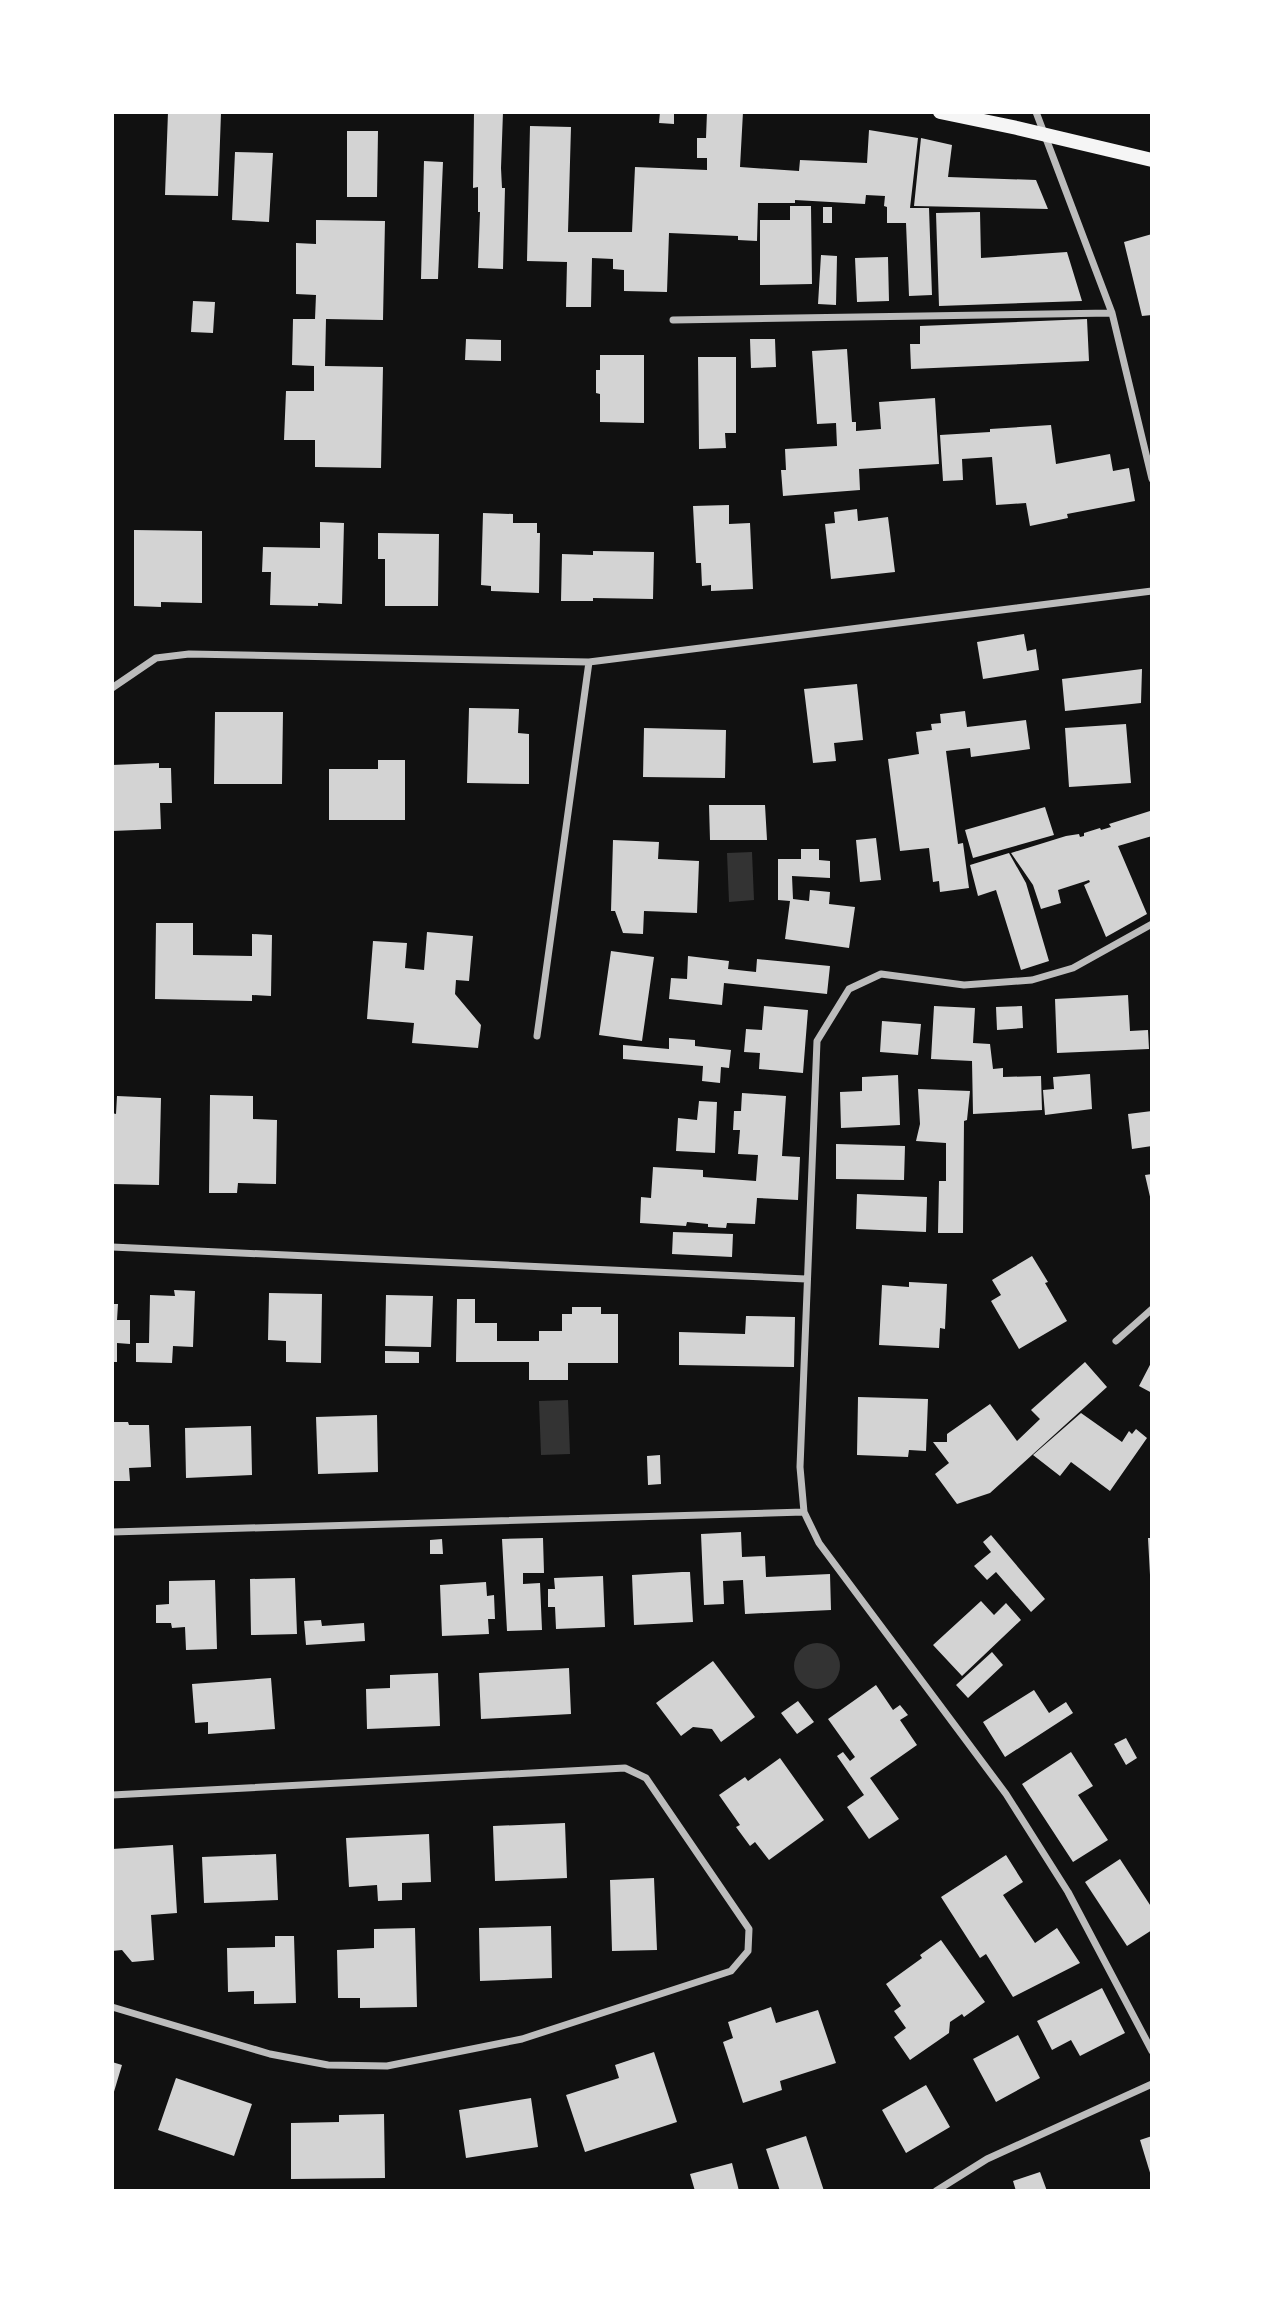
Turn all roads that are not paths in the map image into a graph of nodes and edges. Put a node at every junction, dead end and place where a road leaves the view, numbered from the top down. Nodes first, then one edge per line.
1 (940, 112) edge
2 (1036, 112) edge
3 (1044, 134) junction
4 (1152, 160) edge
5 (1112, 313) junction
6 (673, 320) dead end
7 (1152, 479) edge
8 (1152, 591) edge
9 (589, 662) junction
10 (112, 688) edge
11 (1152, 924) edge
12 (537, 1036) dead end
13 (112, 1247) edge
14 (806, 1279) junction
15 (1152, 1309) edge
16 (1116, 1341) dead end
17 (804, 1512) junction
18 (112, 1532) edge
19 (112, 1795) edge
20 (112, 2007) edge
21 (1152, 2051) edge
22 (1152, 2084) edge
23 (936, 2191) edge

1 - 3 main road
2 - 3 street
3 - 4 main road
3 - 5 street
5 - 6 street
5 - 7 street
8 - 9 street
9 - 10 street
9 - 12 street
11 - 14 street
13 - 14 street
14 - 17 street
15 - 16 street
17 - 18 street
17 - 21 street
19 - 20 street
22 - 23 street

